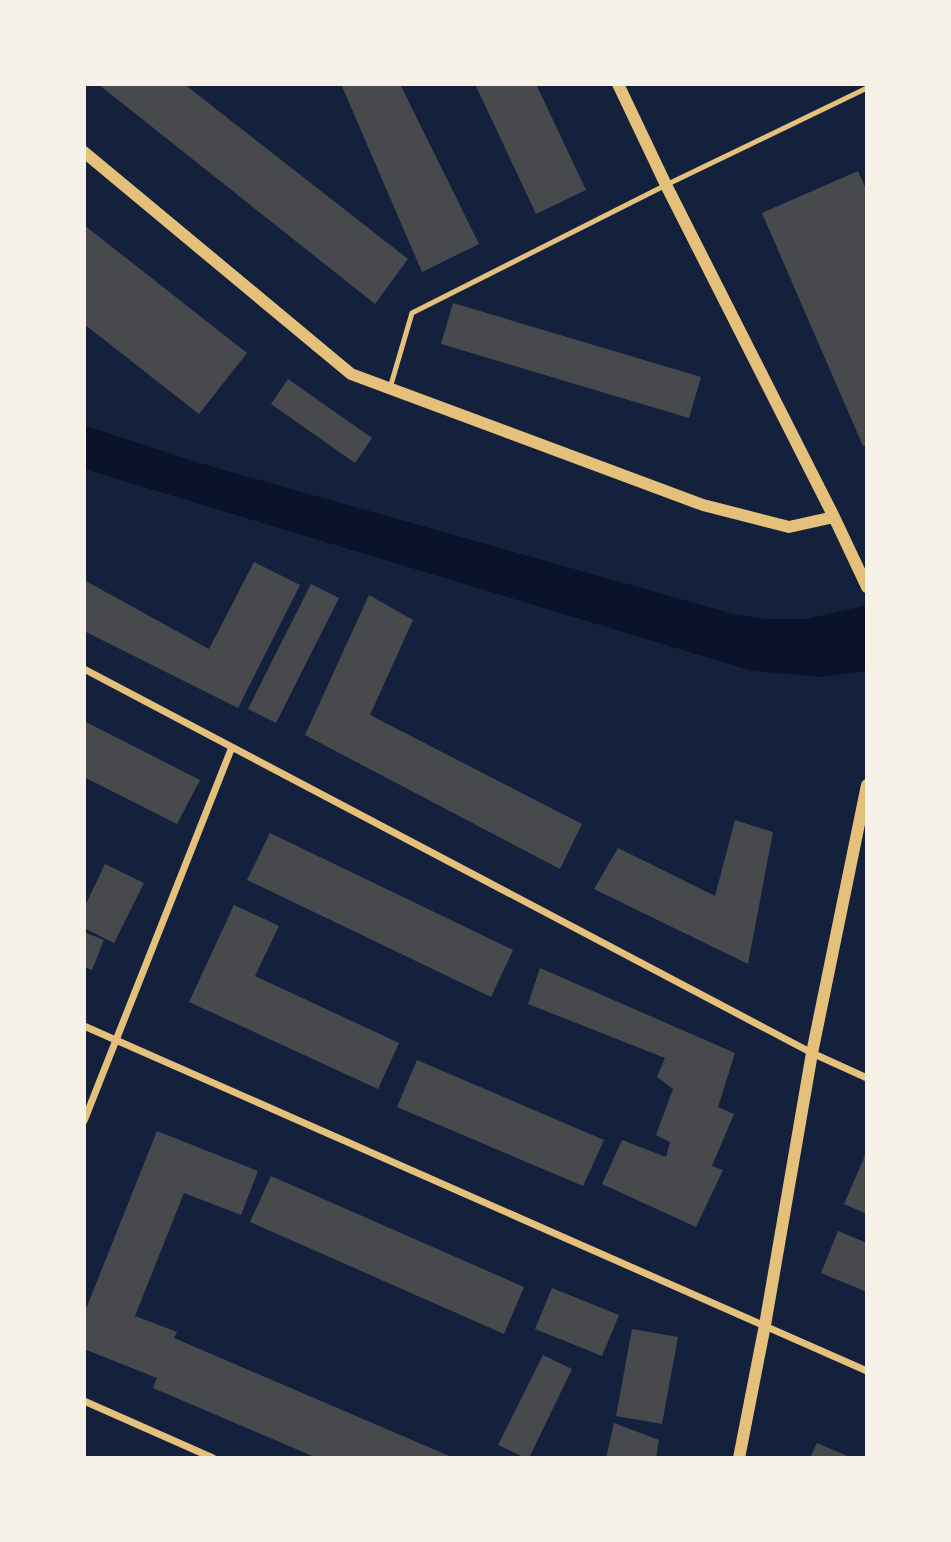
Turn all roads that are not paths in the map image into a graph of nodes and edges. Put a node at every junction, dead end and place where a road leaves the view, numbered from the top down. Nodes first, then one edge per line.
1 (618, 84) edge
2 (867, 88) edge
3 (84, 152) edge
4 (666, 185) junction
5 (390, 388) junction
6 (834, 517) junction
7 (867, 587) edge
8 (84, 669) edge
9 (232, 747) junction
10 (867, 785) edge
11 (84, 1026) edge
12 (117, 1041) junction
13 (812, 1054) junction
14 (867, 1078) edge
15 (84, 1121) edge
16 (765, 1325) junction
17 (867, 1371) edge
18 (84, 1401) edge
19 (213, 1458) edge
20 (739, 1458) edge

1 - 4 street
2 - 4 lane
3 - 5 street
4 - 5 lane
4 - 6 street
5 - 6 street
6 - 7 street
8 - 9 street
9 - 12 street
9 - 13 street
10 - 13 street
11 - 12 street
12 - 15 street
12 - 16 street
13 - 14 street
13 - 16 street
16 - 17 street
16 - 20 street
18 - 19 street

